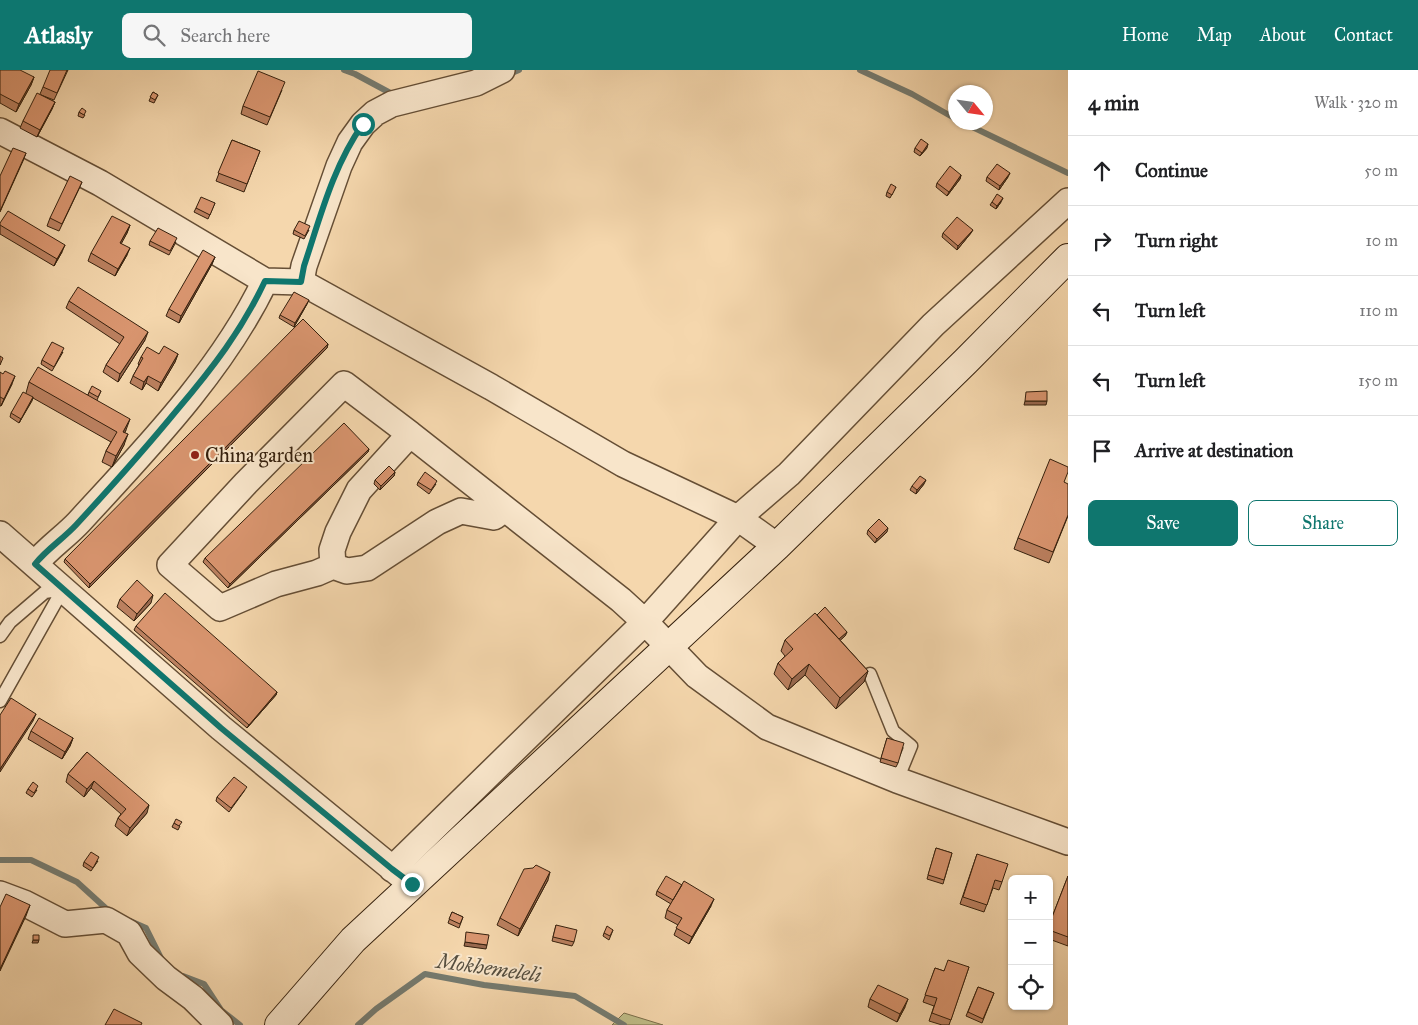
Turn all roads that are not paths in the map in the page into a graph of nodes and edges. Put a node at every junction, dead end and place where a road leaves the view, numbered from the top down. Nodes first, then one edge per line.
1 (502, 70) edge
2 (0, 131) edge
3 (1068, 201) edge
4 (1068, 258) edge
5 (265, 281) junction
6 (301, 282) junction
7 (410, 434) junction
8 (505, 509) junction
9 (738, 518) junction
10 (0, 534) edge
11 (776, 546) junction
12 (35, 564) junction
13 (333, 566) junction
14 (63, 589) junction
15 (645, 622) junction
16 (0, 636) edge
17 (669, 647) junction
18 (870, 674) dead end
19 (0, 700) edge
20 (897, 780) junction
21 (1068, 842) edge
22 (402, 877) junction
23 (0, 894) edge
24 (220, 1025) edge
25 (279, 1025) edge

1 - 6 street
2 - 5 street
3 - 9 street
4 - 11 main road
5 - 6 street
5 - 12 street
6 - 9 street
7 - 8 street
7 - 13 street
7 - 13 street
8 - 13 street
8 - 15 street
9 - 11 street
9 - 15 street
10 - 12 street
11 - 17 main road
12 - 14 street
14 - 16 lane
14 - 19 lane
14 - 22 street
15 - 17 street
15 - 22 street
17 - 20 street
17 - 22 main road
18 - 20 lane
20 - 21 street
22 - 25 main road
23 - 24 street

